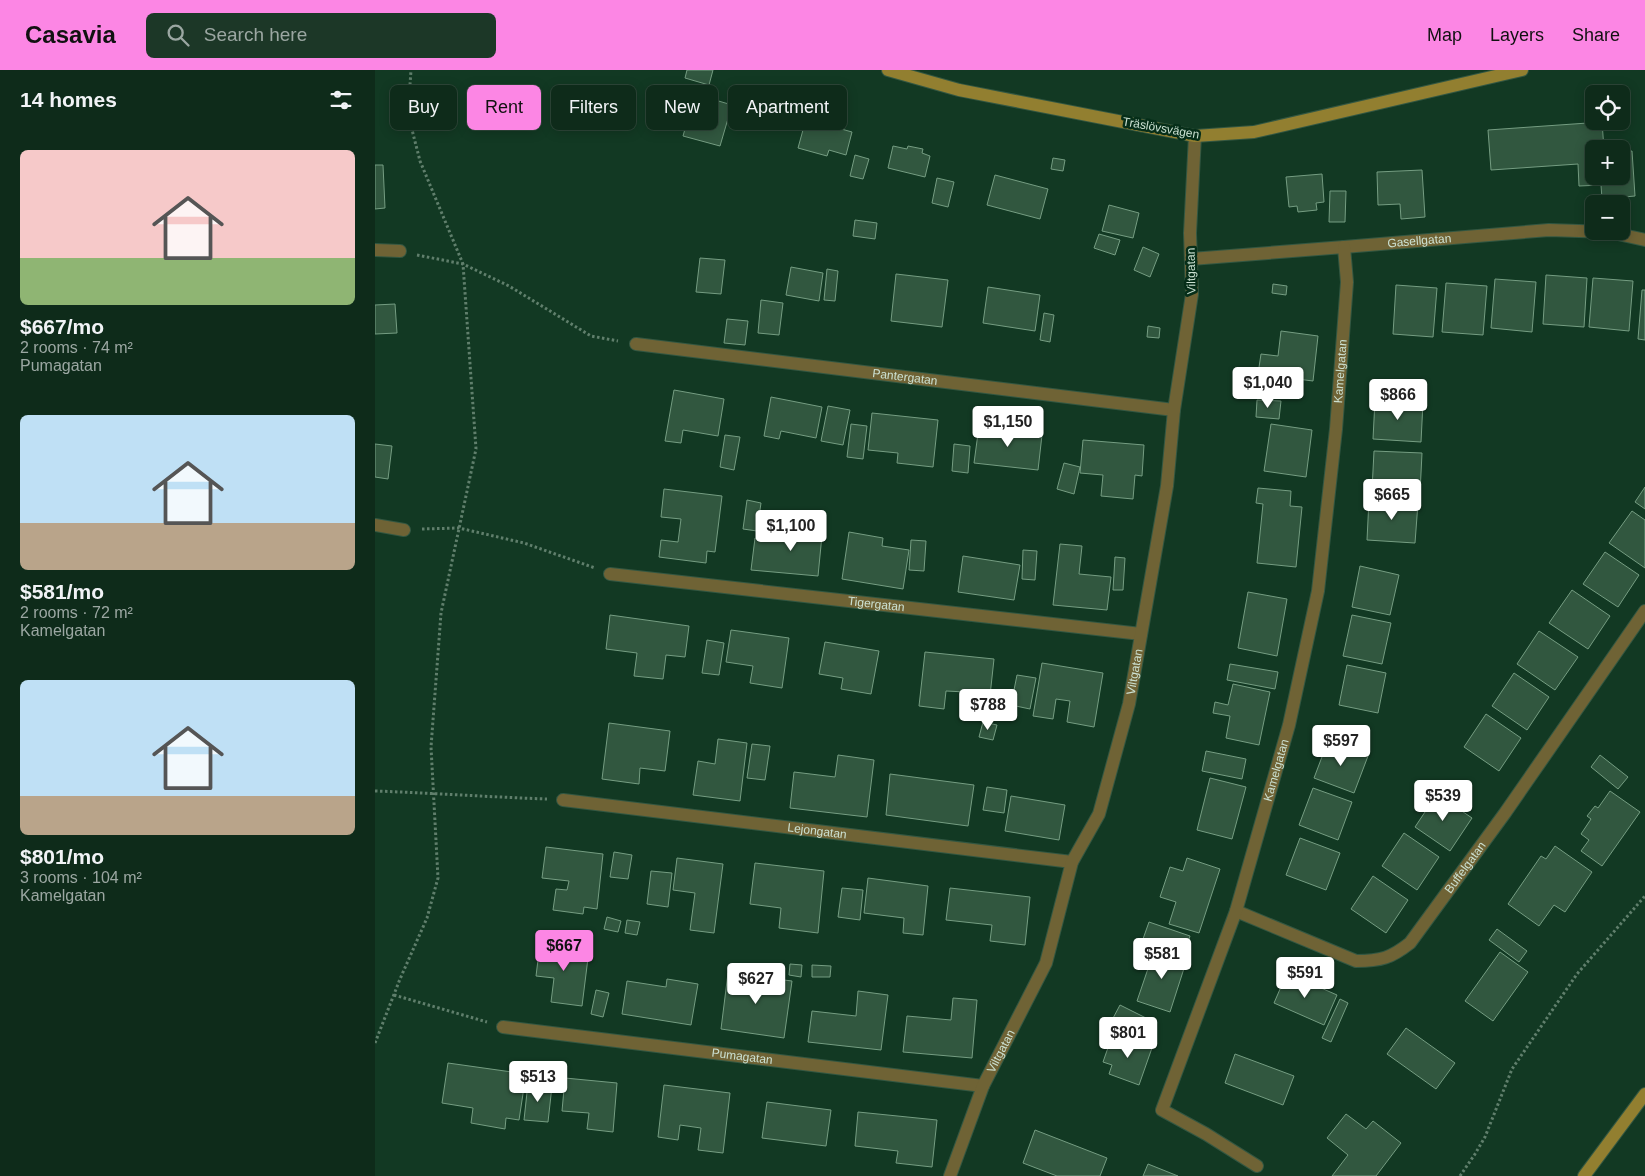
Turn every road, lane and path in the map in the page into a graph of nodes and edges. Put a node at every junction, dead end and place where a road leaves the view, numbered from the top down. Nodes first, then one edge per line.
1 (411, 70) edge
2 (888, 70) edge
3 (1522, 70) edge
4 (1195, 136) junction
5 (1645, 240) edge
6 (1344, 247) junction
7 (375, 250) edge
8 (400, 251) joint
9 (1191, 258) junction
10 (463, 264) junction
11 (636, 344) joint
12 (1175, 410) junction
13 (375, 525) edge
14 (459, 528) junction
15 (404, 530) joint
16 (610, 574) joint
17 (1645, 611) edge
18 (1141, 634) junction
19 (375, 791) edge
20 (433, 793) junction
21 (563, 800) joint
22 (1072, 862) junction
23 (1645, 896) edge
24 (1236, 911) junction
25 (393, 995) junction
26 (503, 1027) joint
27 (375, 1043) edge
28 (983, 1086) junction
29 (1645, 1094) edge
30 (1257, 1166) dead end
31 (951, 1176) edge
32 (1460, 1176) edge
33 (1584, 1176) edge

1 - 10 path
2 - 4 street, Träslövsvägen
3 - 4 street, Träslövsvägen
4 - 9 street, Viltgatan
5 - 6 street, Gasellgatan
6 - 9 street, Gasellgatan
6 - 24 street, Kamelgatan
7 - 8 street
8 - 10 path
9 - 12 street, Viltgatan
10 - 11 path
10 - 14 path
11 - 12 street, Pantergatan
12 - 18 street, Viltgatan
13 - 15 street
14 - 15 path
14 - 16 path
14 - 20 path
16 - 18 street, Tigergatan
17 - 24 street, Buffelgatan
18 - 22 street, Viltgatan
19 - 20 path
20 - 21 path
20 - 25 path
21 - 22 street, Lejongatan
22 - 28 street, Viltgatan
23 - 32 path
24 - 30 street, Kamelgatan
25 - 26 path
25 - 27 path
26 - 28 street, Pumagatan
28 - 31 street, Viltgatan
29 - 33 street

